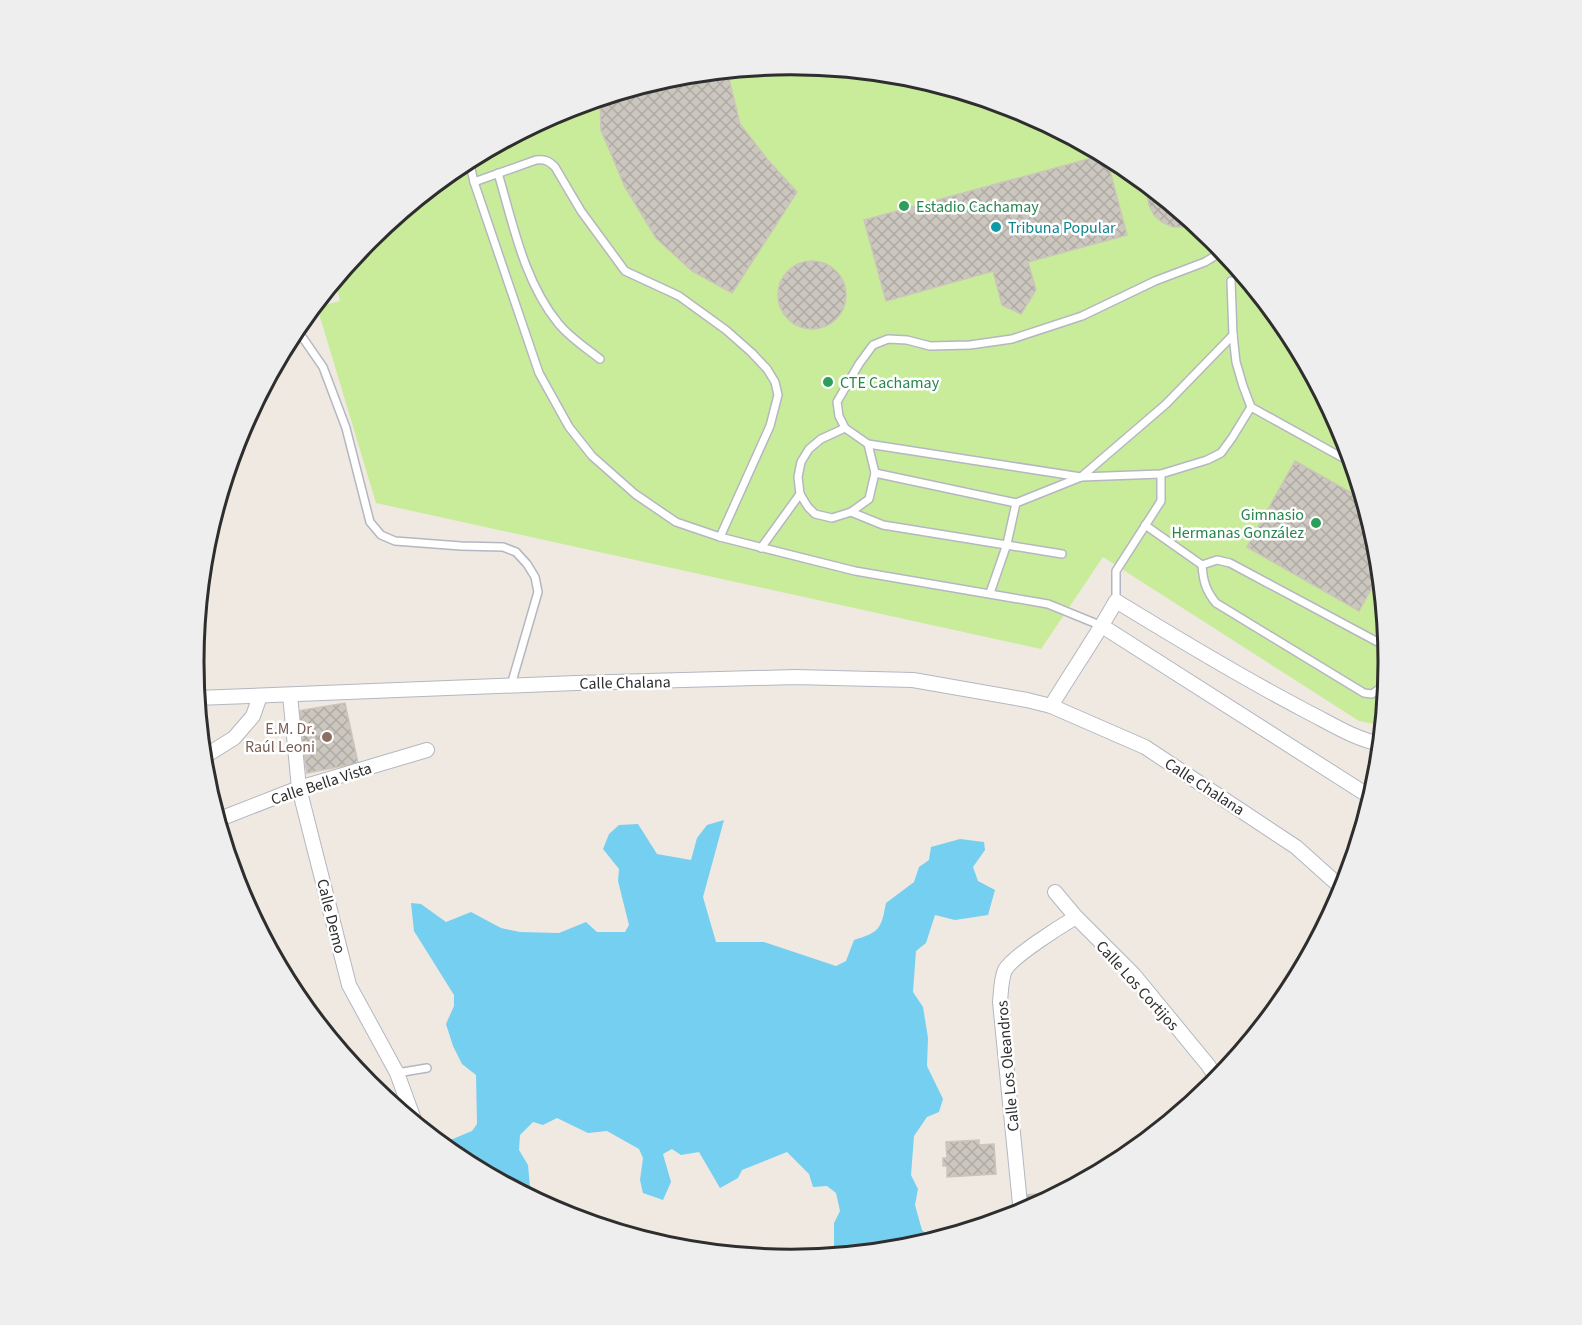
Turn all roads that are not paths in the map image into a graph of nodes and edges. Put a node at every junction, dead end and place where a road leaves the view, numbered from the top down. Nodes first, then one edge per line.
1 (471, 170) edge
2 (498, 173) junction
3 (474, 182) junction
4 (1215, 256) edge
5 (1231, 281) dead end
6 (1233, 335) junction
7 (302, 337) edge
8 (600, 359) dead end
9 (1251, 407) junction
10 (845, 428) junction
11 (868, 444) junction
12 (1341, 457) edge
13 (875, 473) junction
14 (1161, 474) junction
15 (1082, 477) junction
16 (800, 494) junction
17 (1016, 503) junction
18 (851, 513) junction
19 (1145, 525) junction
20 (720, 537) junction
21 (1007, 544) junction
22 (761, 548) junction
23 (1062, 554) dead end
24 (1202, 565) junction
25 (990, 593) junction
26 (1116, 601) junction
27 (1102, 626) junction
28 (1377, 642) edge
29 (512, 685) junction
30 (1377, 690) edge
31 (290, 695) junction
32 (260, 696) junction
33 (205, 698) edge
34 (1051, 706) junction
35 (1372, 743) edge
36 (427, 750) dead end
37 (211, 752) edge
38 (299, 788) junction
39 (1363, 792) edge
40 (225, 817) edge
41 (1336, 882) edge
42 (1055, 892) dead end
43 (1076, 917) junction
44 (427, 1068) dead end
45 (1214, 1070) edge
46 (397, 1073) junction
47 (410, 1109) edge
48 (1020, 1203) edge

1 - 3 lane
2 - 3 lane
2 - 8 lane
2 - 20 lane
3 - 20 lane
4 - 10 lane
5 - 6 lane
6 - 9 lane
6 - 15 lane
7 - 29 lane
9 - 12 lane
9 - 14 lane
10 - 11 lane
10 - 16 lane
11 - 13 lane
11 - 15 lane
13 - 17 lane
13 - 18 lane
14 - 15 lane
14 - 19 lane
15 - 17 lane
16 - 18 lane
16 - 22 lane
17 - 21 lane
18 - 21 lane
19 - 24 lane
19 - 26 lane
20 - 22 lane
21 - 23 lane
21 - 25 lane
22 - 25 lane
24 - 28 lane
24 - 30 lane
25 - 27 lane
26 - 27 street
26 - 35 street
27 - 34 street
27 - 39 street
29 - 31 street, Calle Chalana
29 - 34 street, Calle Chalana
31 - 32 street, Calle Chalana
31 - 38 street, Calle Demo
32 - 33 street, Calle Chalana
32 - 37 street
34 - 41 street, Calle Chalana
36 - 38 street, Calle Bella Vista
38 - 40 street, Calle Bella Vista
38 - 46 street, Calle Demo
42 - 43 street, Calle Los Cortijos
43 - 45 street, Calle Los Cortijos
43 - 48 street, Calle Los Oleandros
44 - 46 lane
46 - 47 street, Calle Demo

